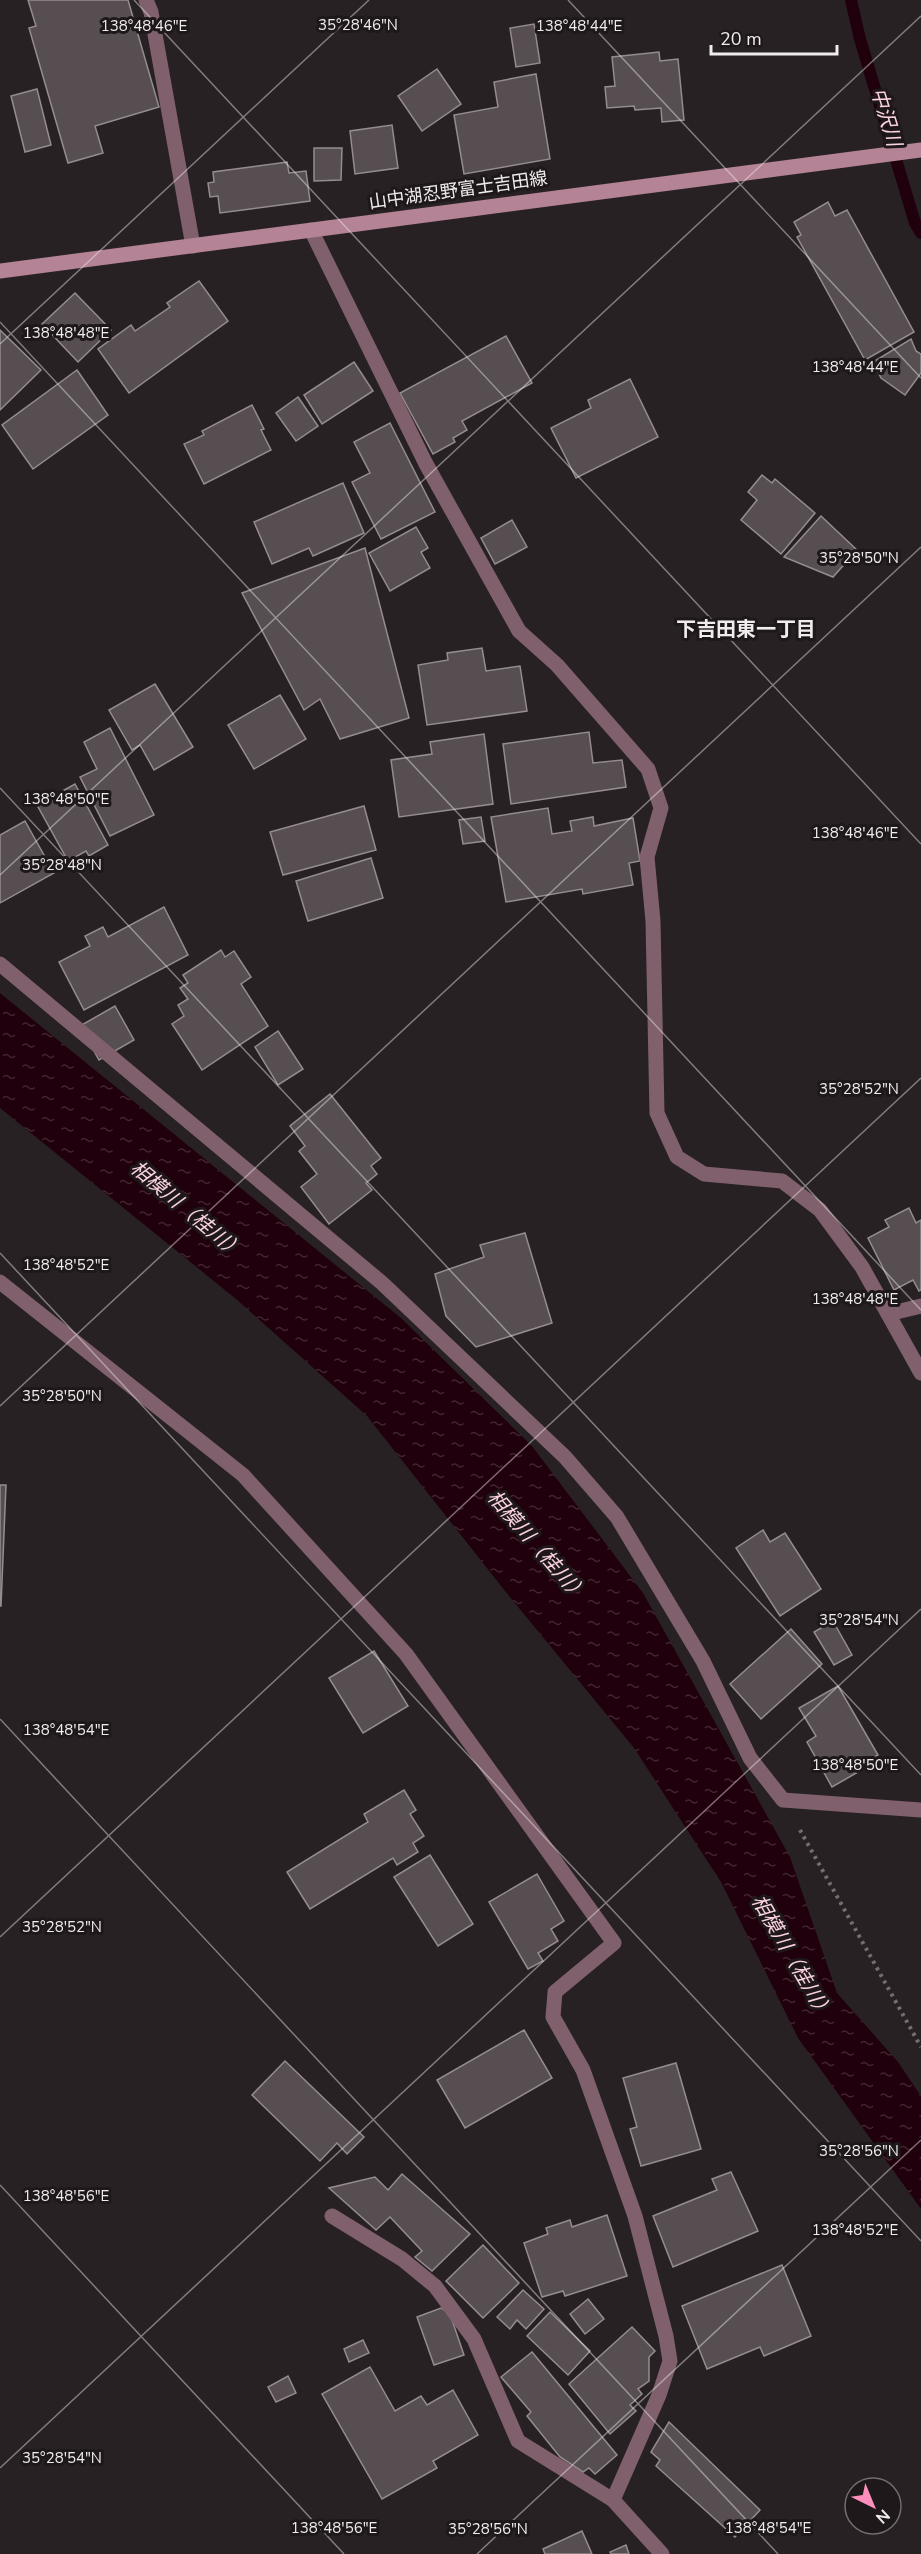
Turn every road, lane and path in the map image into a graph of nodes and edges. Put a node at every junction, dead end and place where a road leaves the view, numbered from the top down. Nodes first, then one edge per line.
1 (146, 0) edge
2 (921, 150) edge
3 (311, 230) junction
4 (193, 246) junction
5 (0, 271) edge
6 (0, 964) edge
7 (0, 1282) edge
8 (921, 1306) edge
9 (888, 1314) junction
10 (921, 1373) edge
11 (783, 1800) junction
12 (921, 1810) edge
13 (921, 2047) edge
14 (332, 2217) dead end
15 (614, 2500) junction
16 (662, 2554) edge

1 - 4 street
2 - 3 main road, 山中湖忍野富士吉田線
3 - 4 main road, 山中湖忍野富士吉田線
3 - 9 street
4 - 5 main road, 山中湖忍野富士吉田線
6 - 11 street
7 - 15 street
8 - 9 street
9 - 10 street
11 - 12 street
11 - 13 path
14 - 15 street
15 - 16 street

